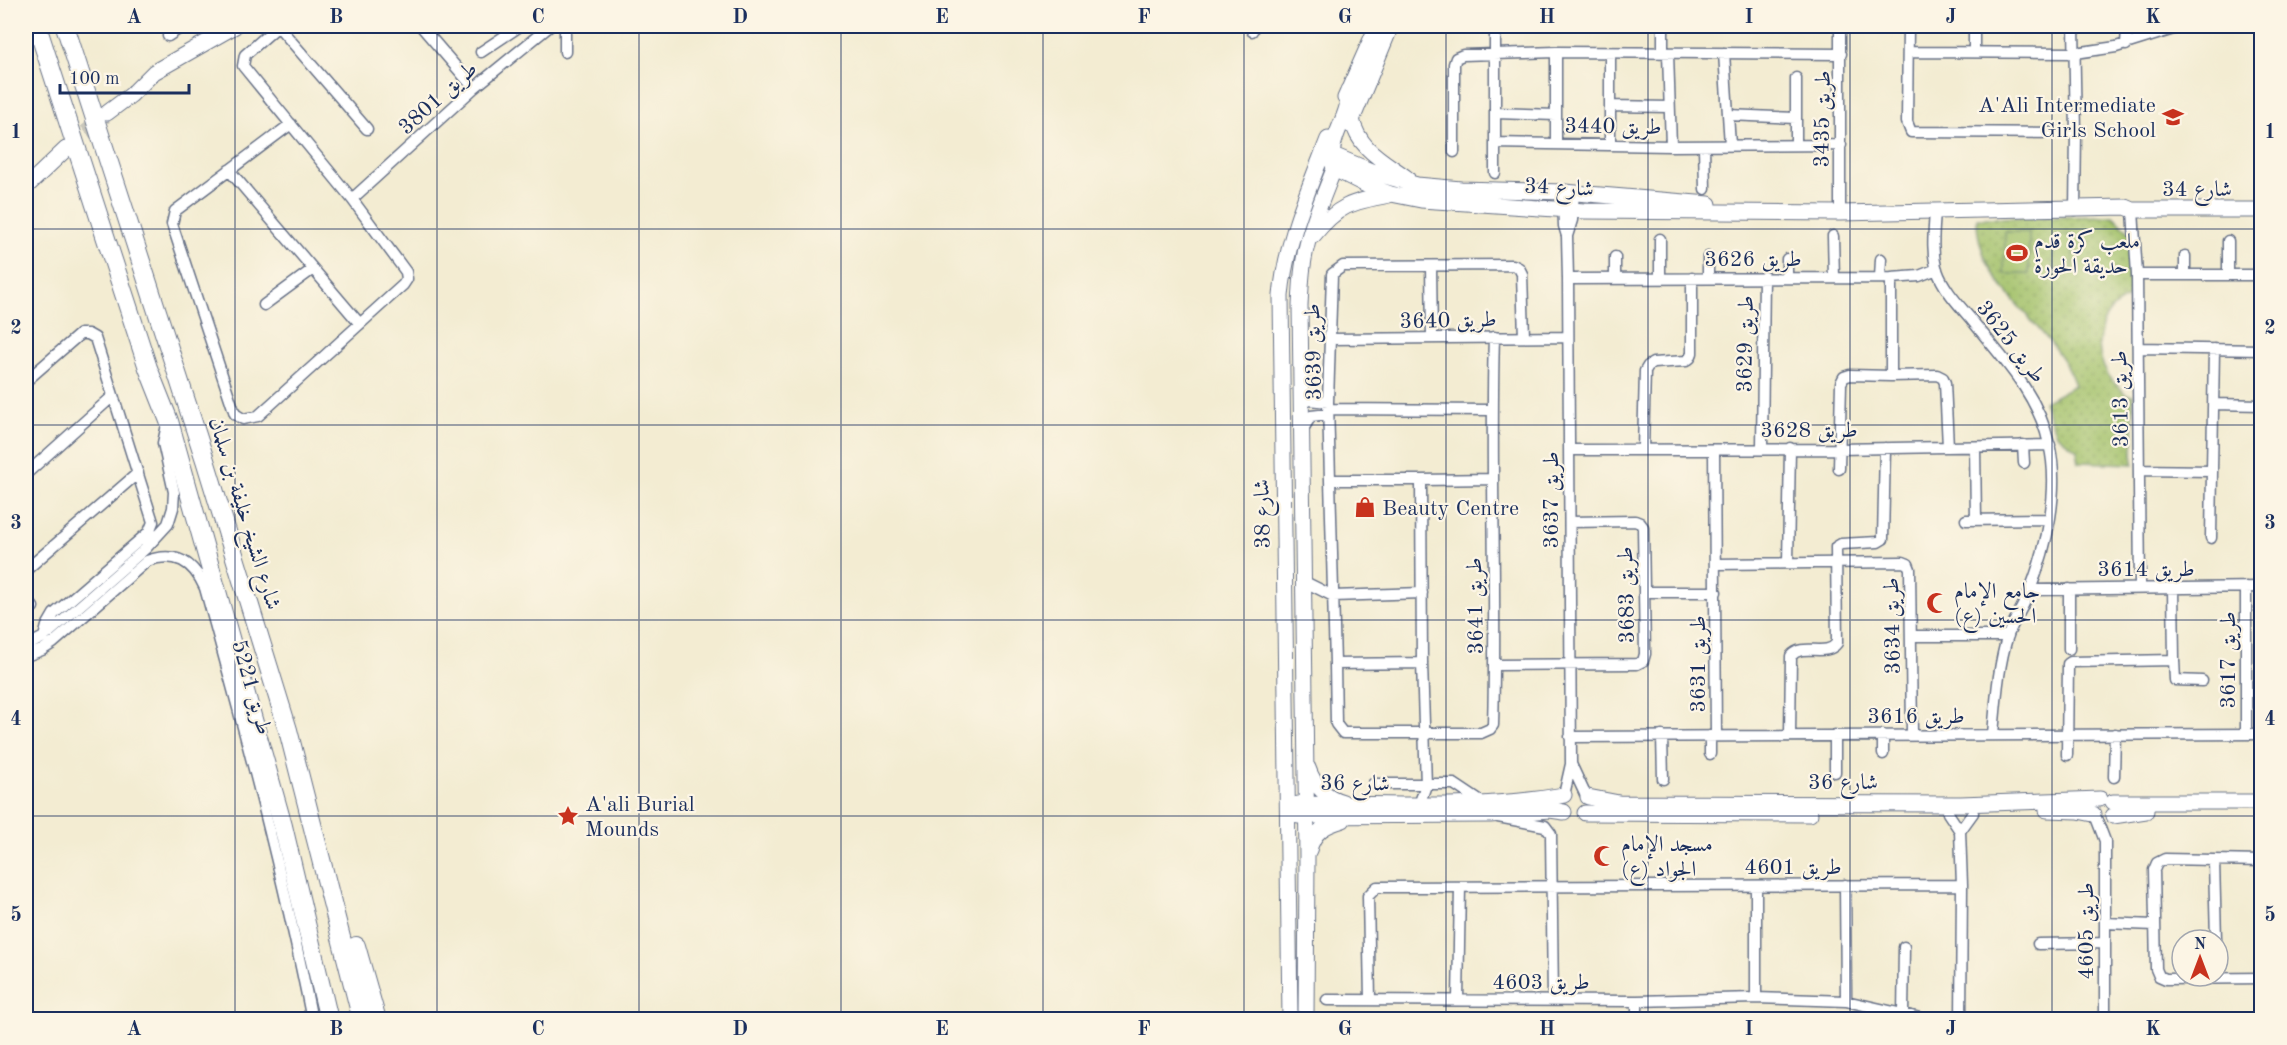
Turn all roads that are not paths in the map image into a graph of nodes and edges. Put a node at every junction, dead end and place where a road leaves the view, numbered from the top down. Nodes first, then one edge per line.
1 (37, 26) edge
2 (65, 26) edge
3 (183, 26) edge
4 (235, 26) edge
5 (246, 26) edge
6 (278, 26) edge
7 (421, 26) edge
8 (520, 26) edge
9 (550, 26) edge
10 (565, 26) edge
11 (1377, 26) edge
12 (1391, 26) edge
13 (1495, 26) edge
14 (1663, 26) edge
15 (1840, 26) edge
16 (1908, 26) edge
17 (1974, 26) edge
18 (2074, 26) edge
19 (2127, 26) edge
20 (2183, 26) edge
21 (168, 36) dead end
22 (2126, 45) junction
23 (1908, 51) junction
24 (482, 52) dead end
25 (565, 52) dead end
26 (1556, 52) junction
27 (1974, 52) junction
28 (1610, 53) junction
29 (1665, 53) junction
30 (1724, 53) junction
31 (2075, 53) junction
32 (1495, 54) junction
33 (1841, 54) junction
34 (1796, 78) dead end
35 (146, 81) junction
36 (474, 88) junction
37 (1611, 106) junction
38 (1669, 106) junction
39 (1496, 113) junction
40 (107, 114) tunnel mouth
41 (1556, 115) junction
42 (1728, 115) junction
43 (1796, 118) junction
44 (1352, 119) junction
45 (291, 124) junction
46 (366, 129) dead end
47 (2076, 133) junction
48 (1495, 143) junction
49 (1556, 143) junction
50 (1796, 144) junction
51 (1610, 145) junction
52 (1730, 145) junction
53 (1841, 145) junction
54 (1671, 146) junction
55 (1704, 146) junction
56 (66, 149) tunnel mouth
57 (1454, 152) dead end
58 (1330, 162) junction
59 (229, 171) junction
60 (1495, 173) dead end
61 (1417, 185) junction
62 (26, 187) edge
63 (1705, 189) dead end
64 (1569, 192) junction
65 (1391, 194) junction
66 (352, 199) junction
67 (1567, 210) junction
68 (2076, 210) junction
69 (2133, 210) junction
70 (2261, 210) edge
71 (1935, 211) junction
72 (1799, 213) junction
73 (1840, 213) junction
74 (1833, 236) dead end
75 (1660, 239) dead end
76 (2228, 241) dead end
77 (1308, 243) junction
78 (2185, 256) dead end
79 (1615, 257) dead end
80 (1708, 257) dead end
81 (1786, 259) dead end
82 (1881, 259) dead end
83 (1431, 266) junction
84 (313, 269) junction
85 (1937, 269) junction
86 (2185, 274) junction
87 (2137, 275) junction
88 (2228, 275) junction
89 (2262, 275) edge
90 (1764, 277) junction
91 (1615, 278) junction
92 (1660, 278) junction
93 (1692, 278) junction
94 (1708, 278) junction
95 (1787, 278) junction
96 (1834, 278) junction
97 (1886, 278) junction
98 (1568, 279) junction
99 (264, 305) dead end
100 (360, 324) junction
101 (1524, 337) junction
102 (1568, 337) junction
103 (1432, 338) junction
104 (1494, 338) junction
105 (1329, 339) junction
106 (2138, 348) junction
107 (2214, 349) junction
108 (2262, 350) edge
109 (1892, 376) junction
110 (26, 381) edge
111 (1300, 393) junction
112 (113, 396) junction
113 (2213, 404) junction
114 (2262, 405) edge
115 (1328, 408) junction
116 (1492, 410) junction
117 (169, 422) junction
118 (1300, 435) junction
119 (2023, 445) junction
120 (2050, 445) junction
121 (1948, 447) junction
122 (1976, 447) junction
123 (1761, 448) junction
124 (1790, 448) junction
125 (1884, 448) junction
126 (1643, 449) junction
127 (1839, 449) junction
128 (1569, 450) junction
129 (1714, 450) junction
130 (2024, 463) dead end
131 (1839, 469) dead end
132 (2139, 470) junction
133 (2212, 471) junction
134 (138, 473) junction
135 (26, 474) edge
136 (1492, 479) junction
137 (1330, 480) junction
138 (1421, 480) junction
139 (2049, 519) junction
140 (1570, 522) junction
141 (2211, 538) dead end
142 (1788, 563) junction
143 (1836, 563) junction
144 (1716, 564) junction
145 (26, 570) edge
146 (1303, 581) junction
147 (2140, 587) junction
148 (2246, 587) junction
149 (2262, 587) edge
150 (2173, 588) junction
151 (2069, 589) junction
152 (2030, 590) junction
153 (1644, 592) junction
154 (1716, 592) junction
155 (1422, 593) junction
156 (1333, 596) junction
157 (1911, 636) junction
158 (2008, 636) junction
159 (44, 637) junction
160 (26, 646) edge
161 (2069, 649) dead end
162 (26, 656) edge
163 (2174, 660) junction
164 (1422, 663) junction
165 (1335, 664) junction
166 (1495, 665) junction
167 (1569, 665) junction
168 (2202, 681) dead end
169 (288, 730) junction
170 (1424, 734) junction
171 (1912, 734) junction
172 (1993, 734) junction
173 (2067, 734) junction
174 (2115, 734) junction
175 (2246, 734) junction
176 (2262, 734) edge
177 (1790, 735) junction
178 (1835, 735) junction
179 (1883, 735) junction
180 (1662, 736) junction
181 (1713, 736) junction
182 (1570, 737) junction
183 (1710, 754) dead end
184 (1883, 754) dead end
185 (2067, 755) dead end
186 (1305, 759) junction
187 (1571, 764) junction
188 (1835, 772) dead end
189 (2114, 777) dead end
190 (1663, 779) dead end
191 (1373, 784) dead end
192 (1426, 785) junction
193 (1564, 795) junction
194 (1586, 796) junction
195 (2262, 802) edge
196 (1419, 805) junction
197 (2109, 806) junction
198 (1288, 810) junction
199 (1306, 810) junction
200 (1487, 810) junction
201 (1354, 811) junction
202 (2262, 811) edge
203 (1564, 812) junction
204 (1585, 813) junction
205 (1948, 813) junction
206 (1972, 813) junction
207 (2095, 817) junction
208 (1960, 831) junction
209 (2105, 842) junction
210 (1307, 855) junction
211 (2214, 861) junction
212 (2262, 861) edge
213 (1845, 885) junction
214 (1962, 885) junction
215 (1756, 886) junction
216 (1460, 887) junction
217 (1552, 888) junction
218 (2105, 924) junction
219 (2154, 925) junction
220 (2216, 928) edge
221 (2105, 943) junction
222 (2038, 944) dead end
223 (1904, 947) dead end
224 (2230, 977) edge
225 (2262, 978) edge
226 (2170, 979) edge
227 (1756, 998) junction
228 (1326, 1000) dead end
229 (1370, 1000) junction
230 (1458, 1000) junction
231 (1552, 1000) junction
232 (1636, 1001) junction
233 (1846, 1001) junction
234 (1903, 1015) junction
235 (312, 1020) edge
236 (327, 1020) edge
237 (362, 1020) edge
238 (377, 1020) edge
239 (1290, 1020) edge
240 (1306, 1020) edge
241 (1637, 1020) edge
242 (1929, 1020) edge
243 (1960, 1020) edge
244 (2105, 1020) edge

1 - 117 highway
2 - 169 highway, شارع الشيخ خليفة بن سلمان
3 - 21 street
4 - 35 street
5 - 35 street
6 - 45 street
6 - 46 street
7 - 36 street
8 - 24 street
9 - 36 street, طريق 3801
10 - 25 street
11 - 58 street
12 - 44 street, شارع 38
13 - 32 street
14 - 29 street
15 - 33 street, طريق 3435
16 - 23 street
17 - 27 street
18 - 31 street
19 - 22 street
20 - 22 street
22 - 31 street
23 - 27 street
23 - 47 street
26 - 28 street
26 - 32 street
26 - 41 street
27 - 31 street
28 - 29 street
28 - 37 street
29 - 30 street
29 - 38 street
30 - 33 street
30 - 42 street
31 - 47 street
32 - 39 street
32 - 57 street
33 - 53 street, طريق 3435
34 - 43 street
35 - 40 street
36 - 66 street, طريق 3801
37 - 38 street
37 - 51 street
38 - 54 street
39 - 41 street, طريق 3440
39 - 48 street
41 - 49 street
42 - 43 street
42 - 52 street
43 - 50 street
44 - 58 street, شارع 38
44 - 61 street
45 - 59 street
45 - 66 street
47 - 68 street
48 - 49 street, طريق 3440
48 - 60 street
49 - 51 street, طريق 3440
50 - 52 street, طريق 3440
50 - 53 street, طريق 3440
51 - 54 street, طريق 3440
52 - 55 street, طريق 3440
53 - 73 street, طريق 3435
54 - 55 street, طريق 3440
55 - 63 street
56 - 62 street
58 - 61 street, شارع 34
58 - 65 street, شارع 34
58 - 77 street, شارع 38
58 - 198 street, شارع 38
59 - 84 street
59 - 100 street
61 - 64 street, شارع 34
64 - 67 street, طريق 3637
64 - 72 street, شارع 34
65 - 67 street, شارع 34
65 - 77 street
66 - 100 street
67 - 72 street, شارع 34
67 - 98 street, طريق 3637
68 - 69 street, شارع 34
68 - 71 street, شارع 34
69 - 70 street, شارع 34
69 - 87 street, طريق 3613
71 - 73 street, شارع 34
71 - 85 street, طريق 3625
72 - 73 street, شارع 34
74 - 96 street
75 - 92 street
76 - 88 street
77 - 111 street, شارع 38
78 - 86 street
79 - 91 street
80 - 94 street
81 - 95 street
82 - 97 street
83 - 101 street, طريق 3639
83 - 103 street
83 - 105 street, طريق 3639
84 - 99 street
84 - 100 street
85 - 97 street, طريق 3626
85 - 120 street, طريق 3625
86 - 87 street
86 - 88 street
87 - 106 street, طريق 3613
88 - 89 street
90 - 94 street, طريق 3626
90 - 95 street, طريق 3626
90 - 123 street, طريق 3629
91 - 92 street, طريق 3626
91 - 98 street, طريق 3626
92 - 93 street, طريق 3626
93 - 94 street, طريق 3626
93 - 126 street
95 - 96 street, طريق 3626
96 - 97 street, طريق 3626
97 - 109 street
98 - 102 street, طريق 3637
101 - 102 street, طريق 3640
101 - 104 street, طريق 3640
102 - 128 street, طريق 3637
103 - 104 street, طريق 3640
103 - 105 street, طريق 3640
104 - 116 street, طريق 3641
105 - 115 street, طريق 3639
106 - 107 street
106 - 132 street, طريق 3613
107 - 108 street
107 - 113 street
109 - 121 street
109 - 127 street
110 - 112 street
111 - 115 street
111 - 118 street, شارع 38
112 - 134 street
112 - 135 street
113 - 114 street
113 - 133 street
115 - 116 street, طريق 3639
115 - 118 street
115 - 137 street
116 - 136 street, طريق 3641
117 - 159 street
117 - 236 highway
118 - 146 street, شارع 38
119 - 120 street, طريق 3628
119 - 122 street, طريق 3628
119 - 130 street
120 - 139 street, طريق 3625
121 - 122 street, طريق 3628
121 - 125 street, طريق 3628
122 - 139 street
123 - 124 street, طريق 3628
123 - 129 street, طريق 3628
124 - 127 street, طريق 3628
124 - 142 street
125 - 127 street, طريق 3628
125 - 143 street
126 - 128 street, طريق 3628
126 - 129 street, طريق 3628
127 - 131 street
128 - 140 street, طريق 3637
129 - 144 street, طريق 3631
132 - 133 street
132 - 147 street, طريق 3613
133 - 141 street
134 - 145 street
134 - 159 street
136 - 138 street
136 - 166 street, طريق 3641
137 - 138 street
137 - 156 street
138 - 155 street
139 - 152 street, طريق 3625
140 - 153 street, طريق 3683
140 - 167 street, طريق 3637
142 - 143 street, طريق 3634
142 - 144 street, طريق 3634
143 - 157 street, طريق 3634
143 - 177 street
144 - 154 street, طريق 3631
146 - 156 street
146 - 186 street, شارع 38
147 - 150 street, طريق 3614
147 - 151 street, طريق 3614
148 - 149 street, طريق 3614
148 - 150 street, طريق 3614
148 - 175 street, طريق 3617
150 - 163 street
151 - 152 street, طريق 3614
151 - 161 street
152 - 158 street, طريق 3625
153 - 154 street, طريق 3631
153 - 167 street, طريق 3683
154 - 181 street, طريق 3631
155 - 156 street
155 - 164 street
156 - 165 street
157 - 158 street
157 - 171 street, طريق 3634
158 - 172 street, طريق 3625
159 - 160 street
162 - 235 street, طريق 5221
163 - 168 street
163 - 173 street
164 - 165 street
164 - 170 street
165 - 170 street, طريق 3641
166 - 167 street, طريق 3683
166 - 170 street, طريق 3641
167 - 182 street, طريق 3637
169 - 237 highway, شارع الشيخ خليفة بن سلمان
169 - 238 highway
170 - 192 street
171 - 172 street, طريق 3616
171 - 179 street, طريق 3616
172 - 173 street, طريق 3616
173 - 174 street, طريق 3616
173 - 185 street
174 - 175 street, طريق 3616
174 - 189 street
175 - 176 street, طريق 3616
177 - 178 street, طريق 3616
177 - 181 street, طريق 3616
178 - 179 street, طريق 3616
178 - 188 street
179 - 184 street
180 - 181 street, طريق 3616
180 - 182 street, طريق 3616
180 - 190 street
181 - 183 street, طريق 3631
182 - 187 street, طريق 3637
186 - 199 street, شارع 38
186 - 201 street
187 - 193 street, طريق 3637
187 - 194 street, طريق 3637
191 - 192 street
192 - 196 street
192 - 200 street
193 - 194 street
193 - 200 street, شارع 36
193 - 203 street
194 - 197 street, شارع 36
194 - 204 street
195 - 197 street, شارع 36
196 - 200 street, شارع 36
196 - 201 street, شارع 36
197 - 202 street, شارع 36
197 - 207 street
197 - 207 street
197 - 209 street, طريق 4605
198 - 199 street, شارع 36
198 - 239 street, شارع 38
199 - 201 street, شارع 36
199 - 210 street, شارع 38
200 - 201 street, شارع 36
200 - 203 street, شارع 36
200 - 217 street
201 - 210 street
203 - 204 street
204 - 205 street, شارع 36
205 - 206 street, شارع 36
205 - 208 street
206 - 207 street, شارع 36
206 - 208 street
207 - 209 street, طريق 4605
208 - 214 street
209 - 218 street, طريق 4605
210 - 240 street, شارع 38
211 - 212 street
211 - 219 street
211 - 220 street
213 - 214 street, طريق 4601
213 - 215 street, طريق 4601
213 - 233 street
214 - 243 street
215 - 217 street, طريق 4601
215 - 227 street
216 - 217 street, طريق 4601
216 - 229 street, طريق 4601
216 - 230 street
217 - 231 street
218 - 219 street
218 - 221 street, طريق 4605
219 - 226 street
221 - 222 street
221 - 244 street, طريق 4605
223 - 234 street
224 - 225 street
227 - 232 street, طريق 4603
227 - 233 street, طريق 4603
228 - 229 street, طريق 4603
229 - 230 street, طريق 4603
230 - 231 street, طريق 4603
231 - 232 street, طريق 4603
232 - 241 street
233 - 234 street, طريق 4603
234 - 242 street, طريق 4603

